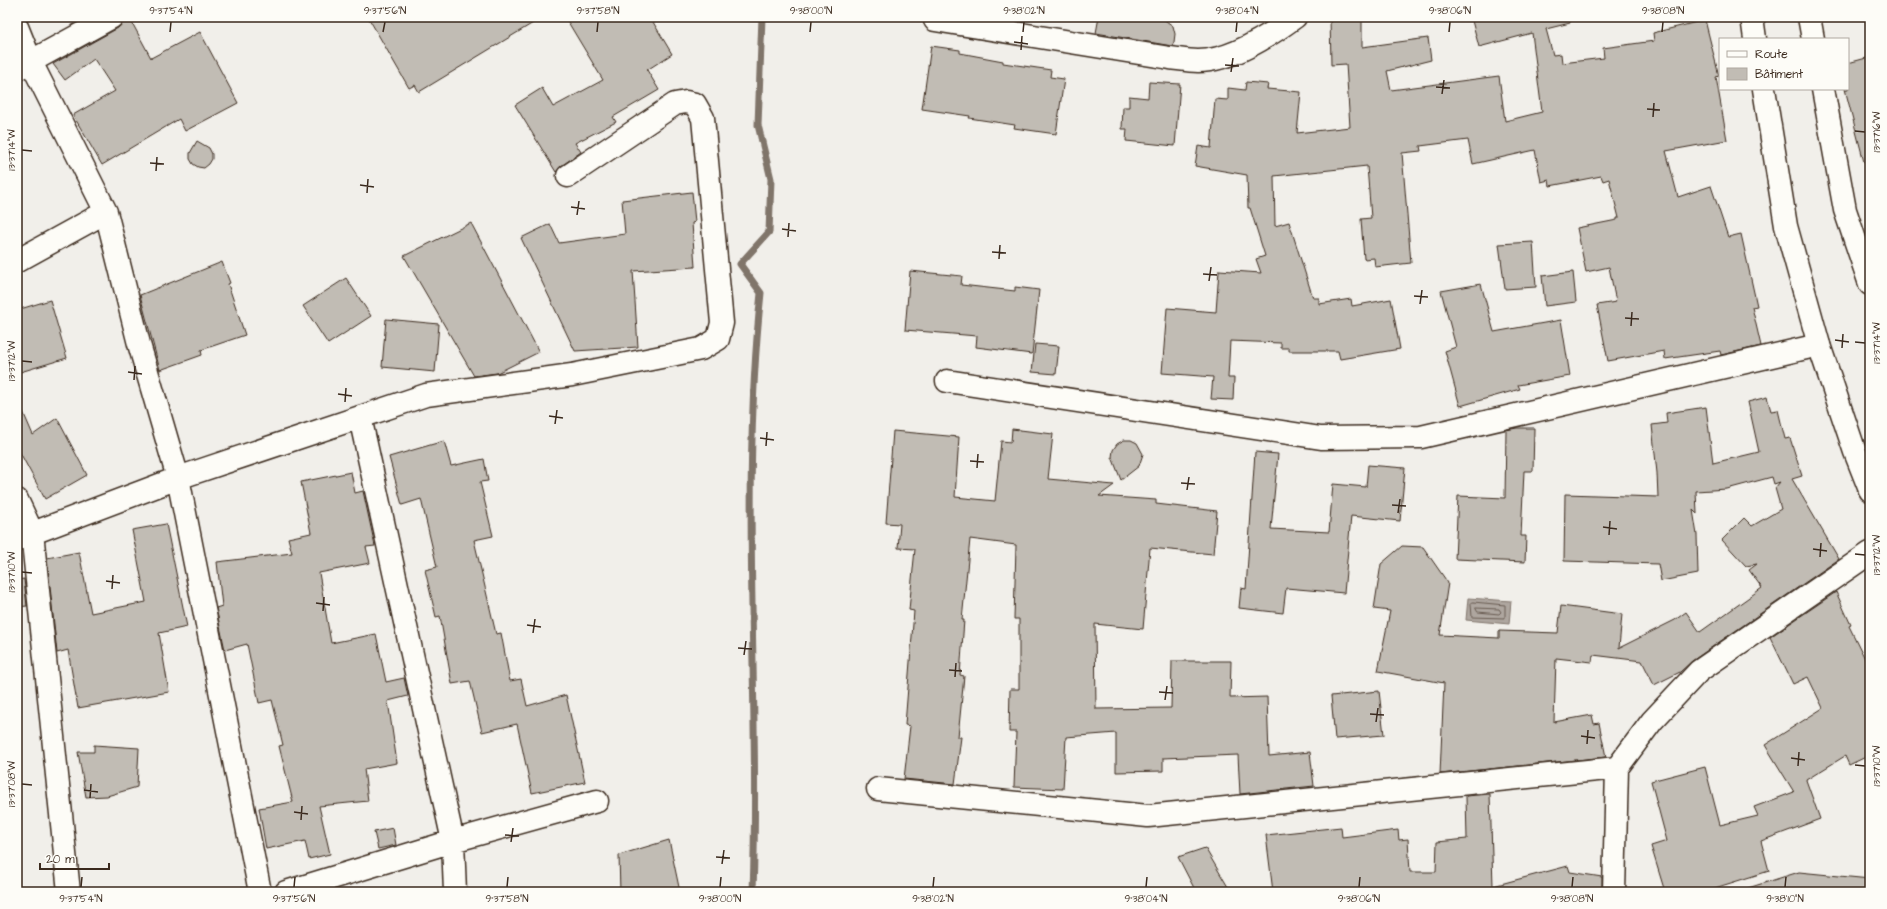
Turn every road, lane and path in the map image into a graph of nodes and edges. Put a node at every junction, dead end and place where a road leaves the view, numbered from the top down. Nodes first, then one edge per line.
1 (112, 17) edge
2 (1295, 17) edge
3 (1752, 17) edge
4 (1809, 17) edge
5 (935, 20) dead end
6 (17, 27) edge
7 (1755, 38) edge
8 (1813, 38) edge
9 (24, 65) edge
10 (1764, 90) edge
11 (1823, 90) edge
12 (568, 176) dead end
13 (106, 212) junction
14 (17, 261) edge
15 (1870, 284) edge
16 (1819, 345) junction
17 (947, 381) dead end
18 (360, 417) junction
19 (178, 478) junction
20 (1870, 490) edge
21 (17, 500) edge
22 (24, 536) edge
23 (1870, 553) edge
24 (1617, 768) junction
25 (878, 789) dead end
26 (598, 801) dead end
27 (453, 841) junction
28 (68, 892) edge
29 (260, 892) edge
30 (286, 892) edge
31 (455, 892) edge
32 (1614, 892) edge

1 - 9 street
2 - 5 street
3 - 7 street
4 - 8 street
6 - 9 street
9 - 13 street
10 - 16 street
11 - 15 street
12 - 18 street
13 - 14 street
13 - 19 street
16 - 17 street
16 - 20 street
18 - 19 street
18 - 27 street
19 - 22 street
19 - 29 street
21 - 22 street
22 - 28 street
23 - 24 street
24 - 25 street
24 - 32 street
26 - 27 street
27 - 30 street
27 - 31 street

